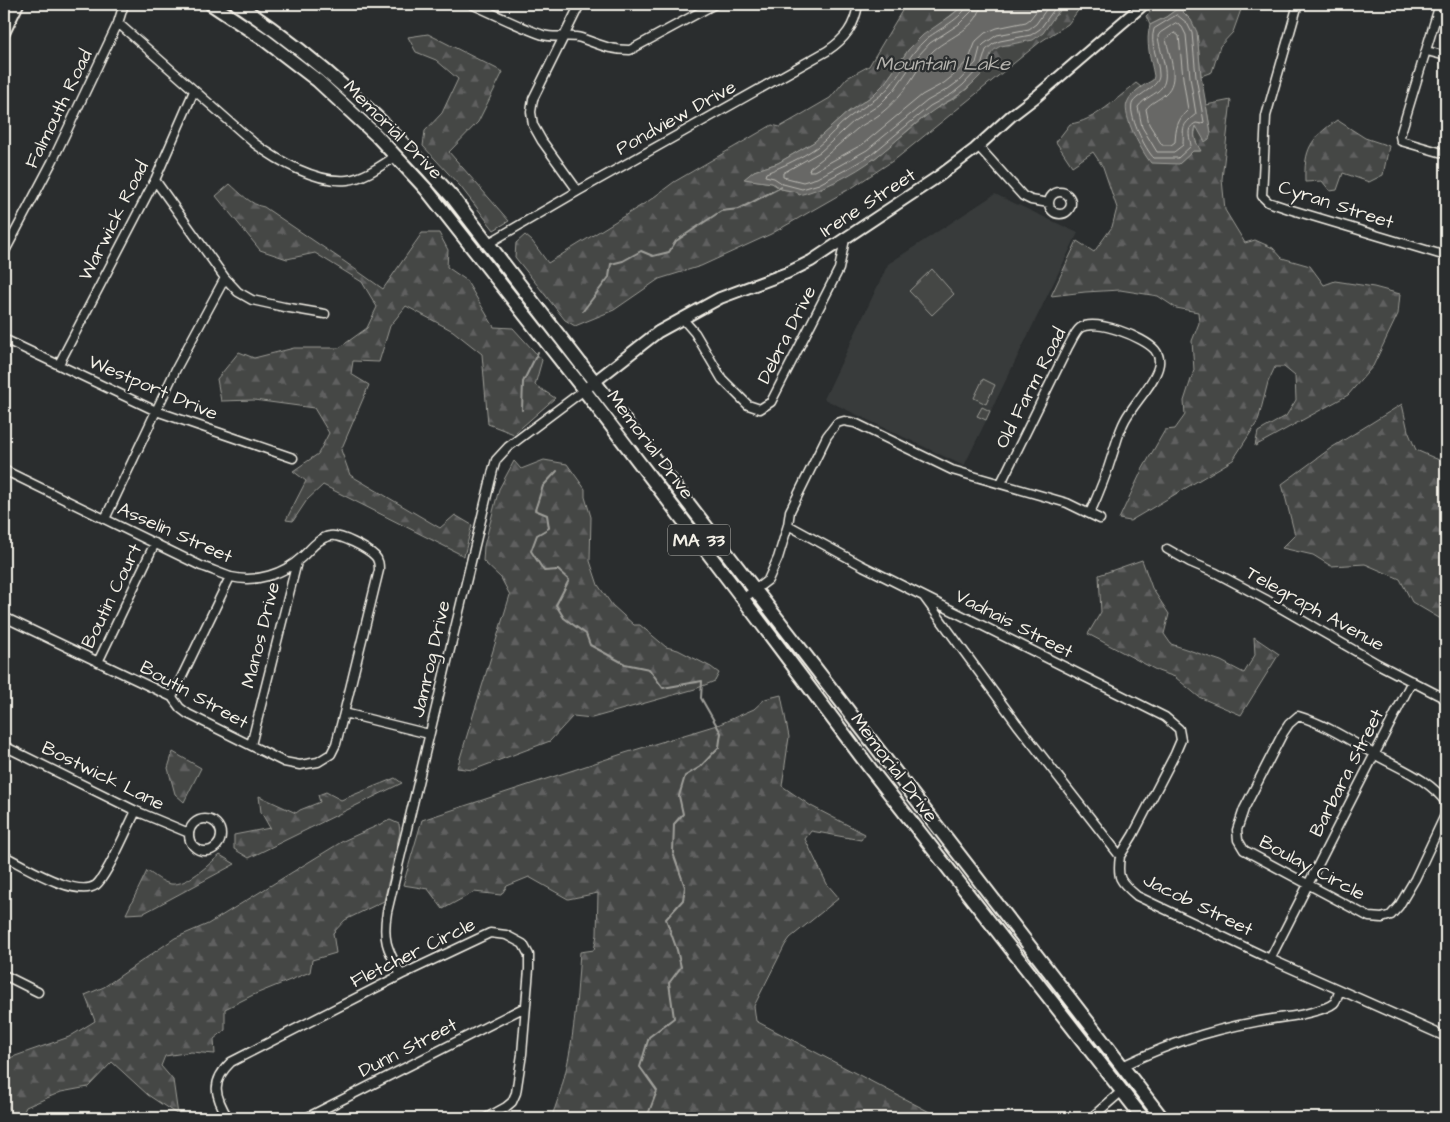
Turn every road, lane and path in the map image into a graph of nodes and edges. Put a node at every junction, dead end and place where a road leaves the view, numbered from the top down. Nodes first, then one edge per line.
1 (18, 4) edge
2 (124, 4) edge
3 (211, 4) edge
4 (237, 4) edge
5 (471, 4) edge
6 (580, 4) edge
7 (715, 4) edge
8 (858, 4) edge
9 (1144, 4) edge
10 (1298, 4) edge
11 (1440, 4) edge
12 (118, 23) junction
13 (4, 33) edge
14 (563, 38) junction
15 (1426, 51) junction
16 (1446, 56) edge
17 (194, 91) junction
18 (978, 146) junction
19 (1446, 154) edge
20 (396, 156) junction
21 (155, 180) junction
22 (578, 191) junction
23 (1049, 202) dead end
24 (845, 239) junction
25 (489, 243) junction
26 (4, 253) edge
27 (1446, 256) edge
28 (225, 278) junction
29 (325, 314) dead end
30 (682, 318) junction
31 (4, 338) edge
32 (59, 364) junction
33 (595, 382) junction
34 (584, 390) junction
35 (156, 411) junction
36 (293, 458) dead end
37 (4, 470) edge
38 (1002, 483) junction
39 (1090, 513) junction
40 (105, 519) junction
41 (1100, 519) dead end
42 (788, 524) junction
43 (155, 543) junction
44 (1167, 548) dead end
45 (297, 562) junction
46 (230, 577) junction
47 (755, 590) junction
48 (924, 596) junction
49 (743, 599) junction
50 (4, 618) edge
51 (98, 662) junction
52 (1412, 680) junction
53 (172, 697) junction
54 (1446, 699) edge
55 (344, 713) junction
56 (429, 734) junction
57 (251, 745) junction
58 (4, 746) edge
59 (1374, 754) junction
60 (1446, 802) edge
61 (136, 811) junction
62 (1446, 813) edge
63 (189, 833) junction
64 (4, 856) edge
65 (1120, 856) junction
66 (1309, 886) junction
67 (1008, 918) junction
68 (996, 931) junction
69 (1270, 959) junction
70 (4, 975) edge
71 (401, 975) junction
72 (1340, 990) junction
73 (38, 992) dead end
74 (525, 1006) junction
75 (1446, 1037) edge
76 (1122, 1066) junction
77 (1122, 1091) junction
78 (228, 1118) edge
79 (306, 1118) edge
80 (486, 1118) edge
81 (1091, 1118) edge
82 (1143, 1118) edge
83 (1162, 1118) edge

1 - 13 street
2 - 12 street, Falmouth Road
3 - 20 main road, Memorial Drive / MA 33
4 - 25 main road, Memorial Drive / MA 33
5 - 14 street
6 - 14 street
7 - 14 street
8 - 22 street, Pondview Drive
9 - 18 street, Irene Street
10 - 27 street, Cyran Street
11 - 15 street
12 - 17 street
12 - 26 street, Falmouth Road
14 - 22 street
15 - 16 street
15 - 19 street
17 - 20 street
17 - 21 street, Warwick Road
18 - 23 street
18 - 24 street, Irene Street
20 - 34 main road, Memorial Drive / MA 33
21 - 28 street
21 - 32 street, Warwick Road
22 - 25 street, Pondview Drive
24 - 30 street, Irene Street
24 - 30 street, Debra Drive
25 - 33 main road, Memorial Drive / MA 33
28 - 29 street
28 - 35 street
30 - 33 street, Irene Street
31 - 32 street, Westport Drive
32 - 35 street, Westport Drive
33 - 34 street, Irene Street
33 - 47 main road, Memorial Drive / MA 33
34 - 49 main road, Memorial Drive / MA 33
34 - 56 street, Jamrog Drive
35 - 36 street, Westport Drive
35 - 40 street
37 - 40 street, Asselin Street
38 - 39 street
38 - 39 street, Old Farm Road
38 - 42 street
39 - 41 street
40 - 43 street, Asselin Street
42 - 47 street
42 - 48 street, Vadnais Street
43 - 46 street, Asselin Street
43 - 51 street, Boutin Court
44 - 52 street, Telegraph Avenue
45 - 46 street, Asselin Street
45 - 55 street, Asselin Street
45 - 57 street, Manos Drive
46 - 53 street
47 - 49 street
47 - 67 main road, Memorial Drive / MA 33
48 - 65 street
48 - 65 street, Vadnais Street
49 - 68 main road, Memorial Drive / MA 33
50 - 51 street, Boutin Street
51 - 53 street, Boutin Street
52 - 54 street, Telegraph Avenue
52 - 59 street, Barbara Street
53 - 57 street, Boutin Street
55 - 56 street
55 - 57 street, Boutin Street
56 - 71 street, Jamrog Drive
58 - 61 street, Bostwick Lane
59 - 60 street, Boulay Circle
59 - 66 street, Barbara Street
59 - 66 street, Boulay Circle
61 - 63 street, Bostwick Lane
61 - 64 street
62 - 66 street, Boulay Circle
63 - 63 street, Bostwick Lane
65 - 69 street, Jacob Street
66 - 69 street, Barbara Street
67 - 68 main road
67 - 76 main road, Memorial Drive / MA 33
68 - 77 main road, Memorial Drive / MA 33
69 - 72 street, Jacob Street
70 - 73 street
71 - 74 street, Fletcher Circle
71 - 78 street, Fletcher Circle
72 - 75 street, Jacob Street
72 - 76 street
74 - 79 street, Dunn Street
74 - 80 street, Fletcher Circle
76 - 83 main road, Memorial Drive / MA 33
77 - 81 street
77 - 82 main road, Memorial Drive / MA 33

